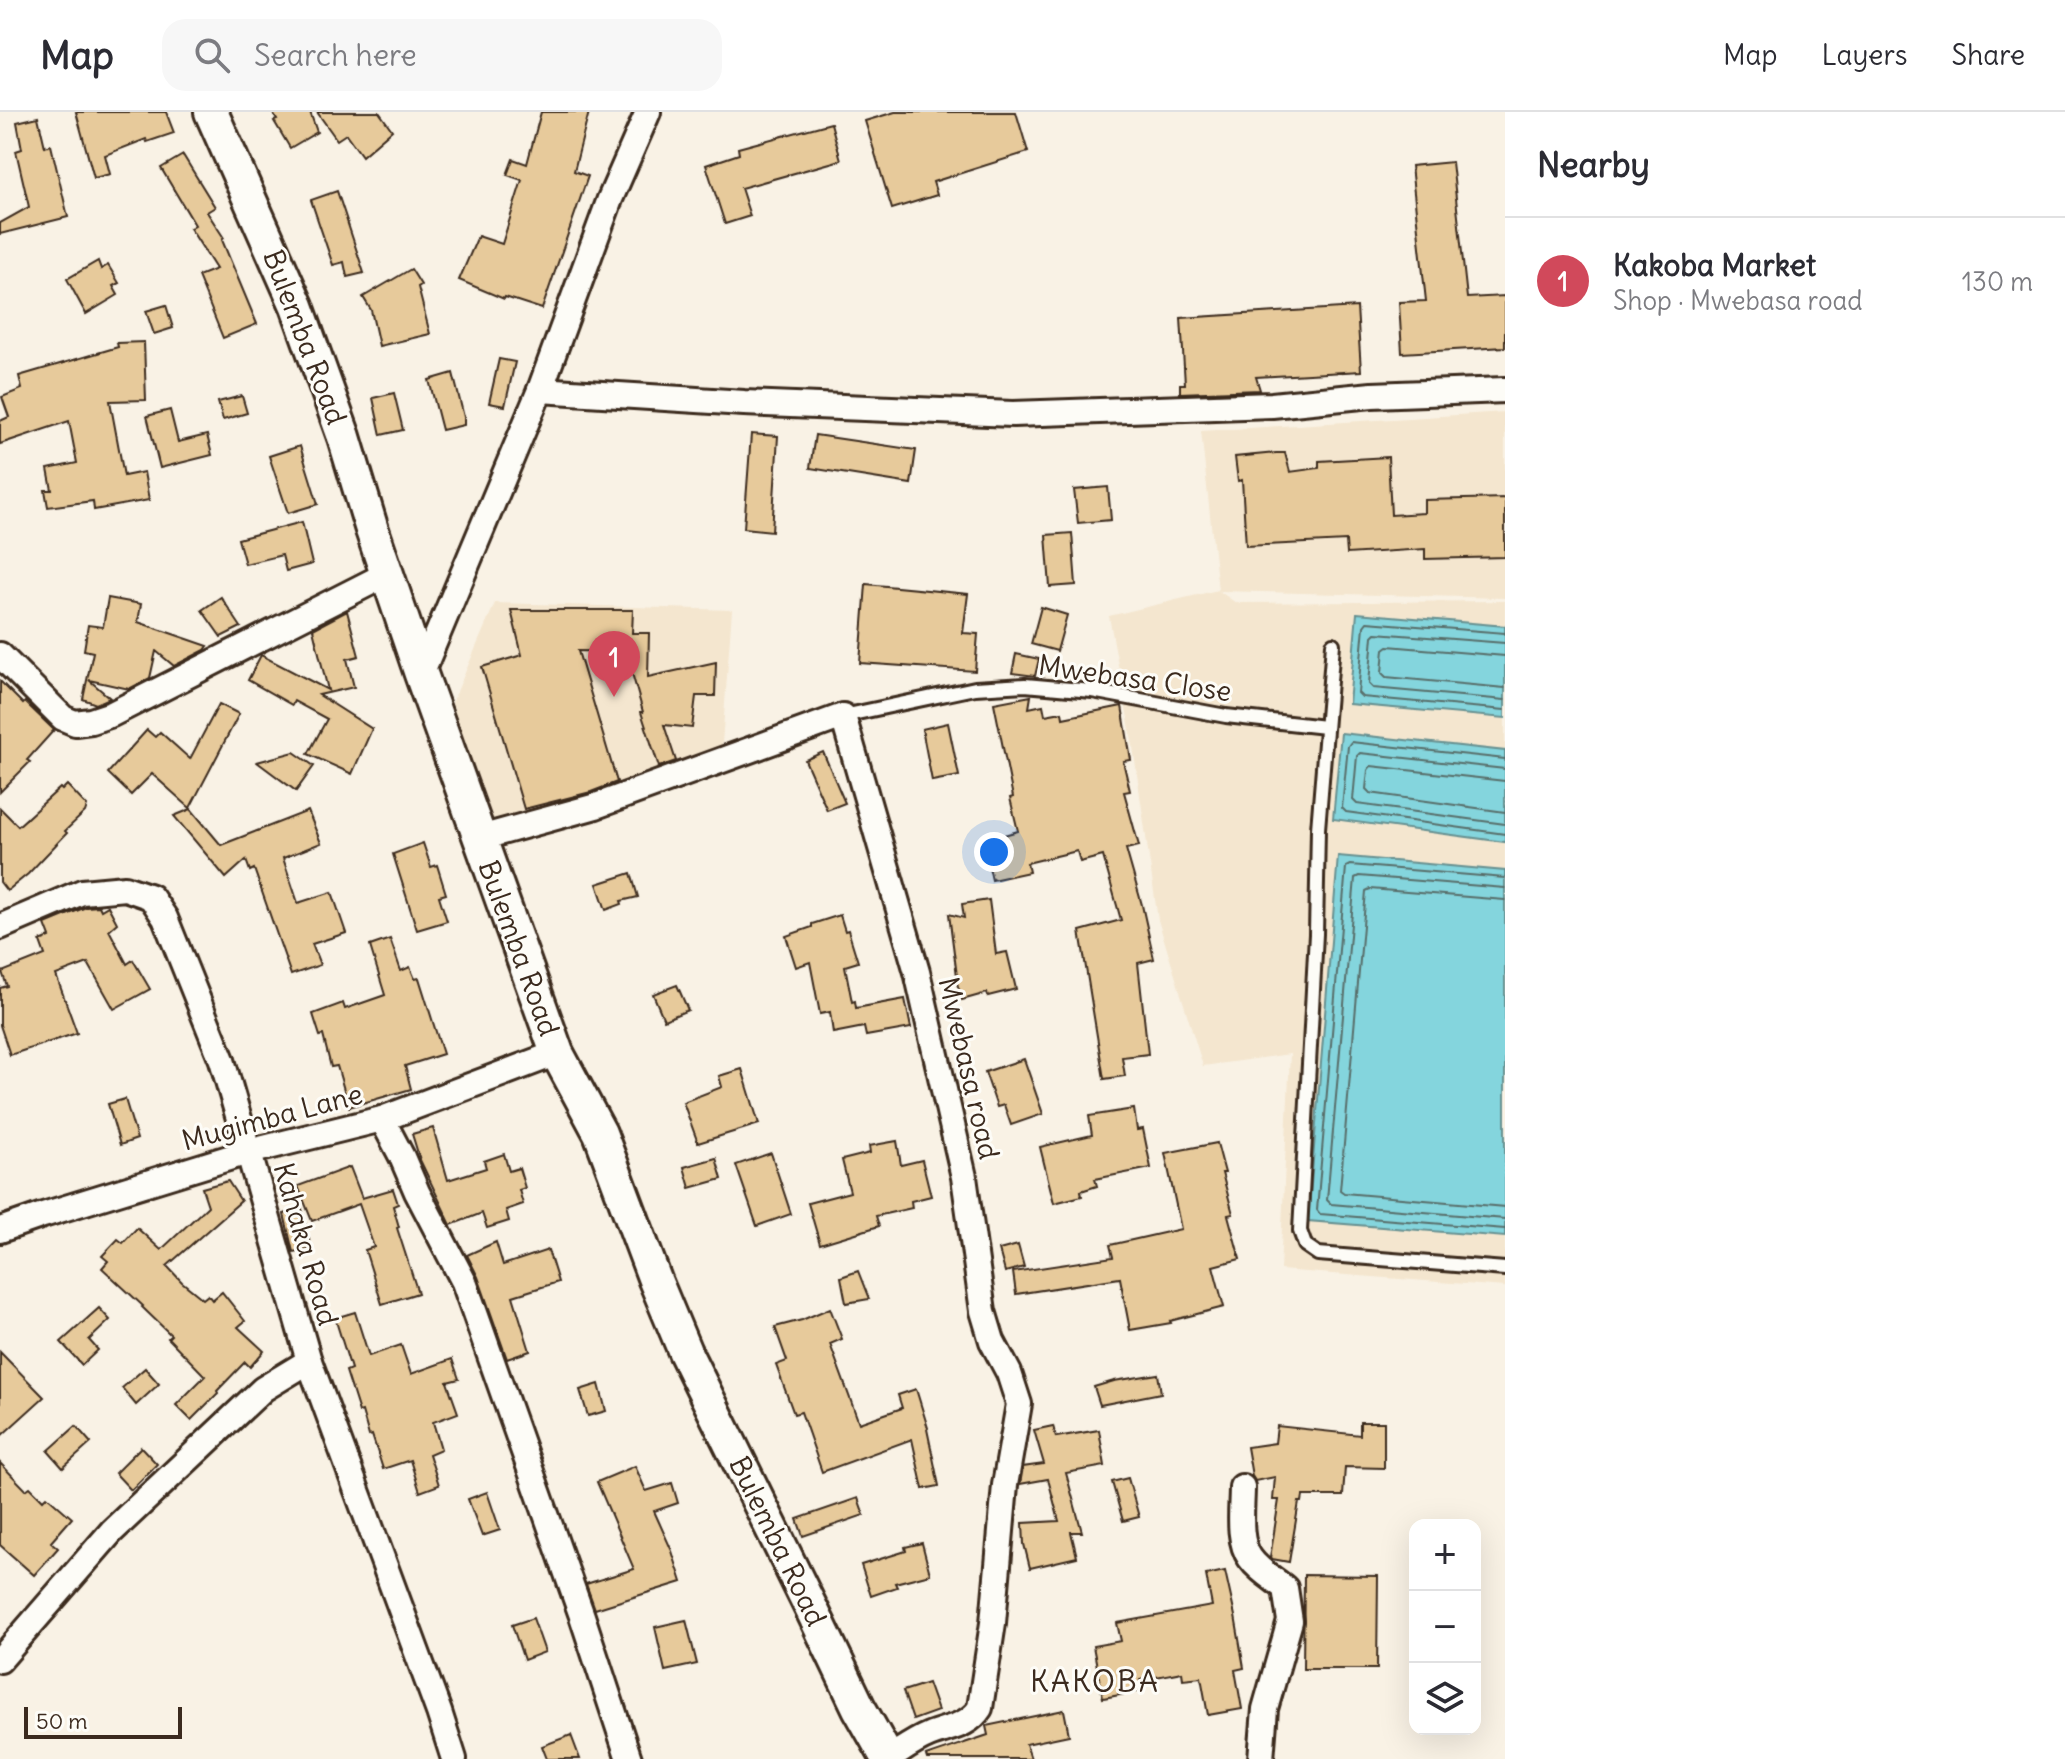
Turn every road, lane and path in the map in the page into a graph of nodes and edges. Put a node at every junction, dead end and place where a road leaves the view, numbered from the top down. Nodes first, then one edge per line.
1 (211, 112) edge
2 (648, 112) edge
3 (540, 390) junction
4 (1505, 390) edge
5 (387, 574) junction
6 (1333, 644) dead end
7 (0, 655) edge
8 (421, 674) junction
9 (843, 716) junction
10 (1325, 727) junction
11 (480, 838) junction
12 (0, 927) edge
13 (557, 1053) junction
14 (382, 1119) junction
15 (248, 1152) junction
16 (0, 1230) edge
17 (1505, 1269) edge
18 (309, 1361) junction
19 (1242, 1487) dead end
20 (0, 1660) edge
21 (454, 1759) edge
22 (629, 1759) edge
23 (888, 1759) edge
24 (1261, 1759) edge

1 - 5 main road, Bulemba Road
2 - 3 street
3 - 4 street
3 - 8 street
5 - 7 street
5 - 8 main road, Bulemba Road
6 - 10 lane
8 - 11 main road, Bulemba Road
9 - 10 lane, Mwebasa Close
9 - 11 street
9 - 23 street, Mwebasa road
10 - 17 lane
11 - 13 main road, Bulemba Road
12 - 15 street, Kahaka Road
13 - 14 street, Mugimba Lane
13 - 23 main road, Bulemba Road
14 - 15 street, Mugimba Lane
14 - 22 street
15 - 16 street, Mugimba Lane
15 - 18 street, Kahaka Road
18 - 20 street
18 - 21 street, Kahaka Road
19 - 24 street

